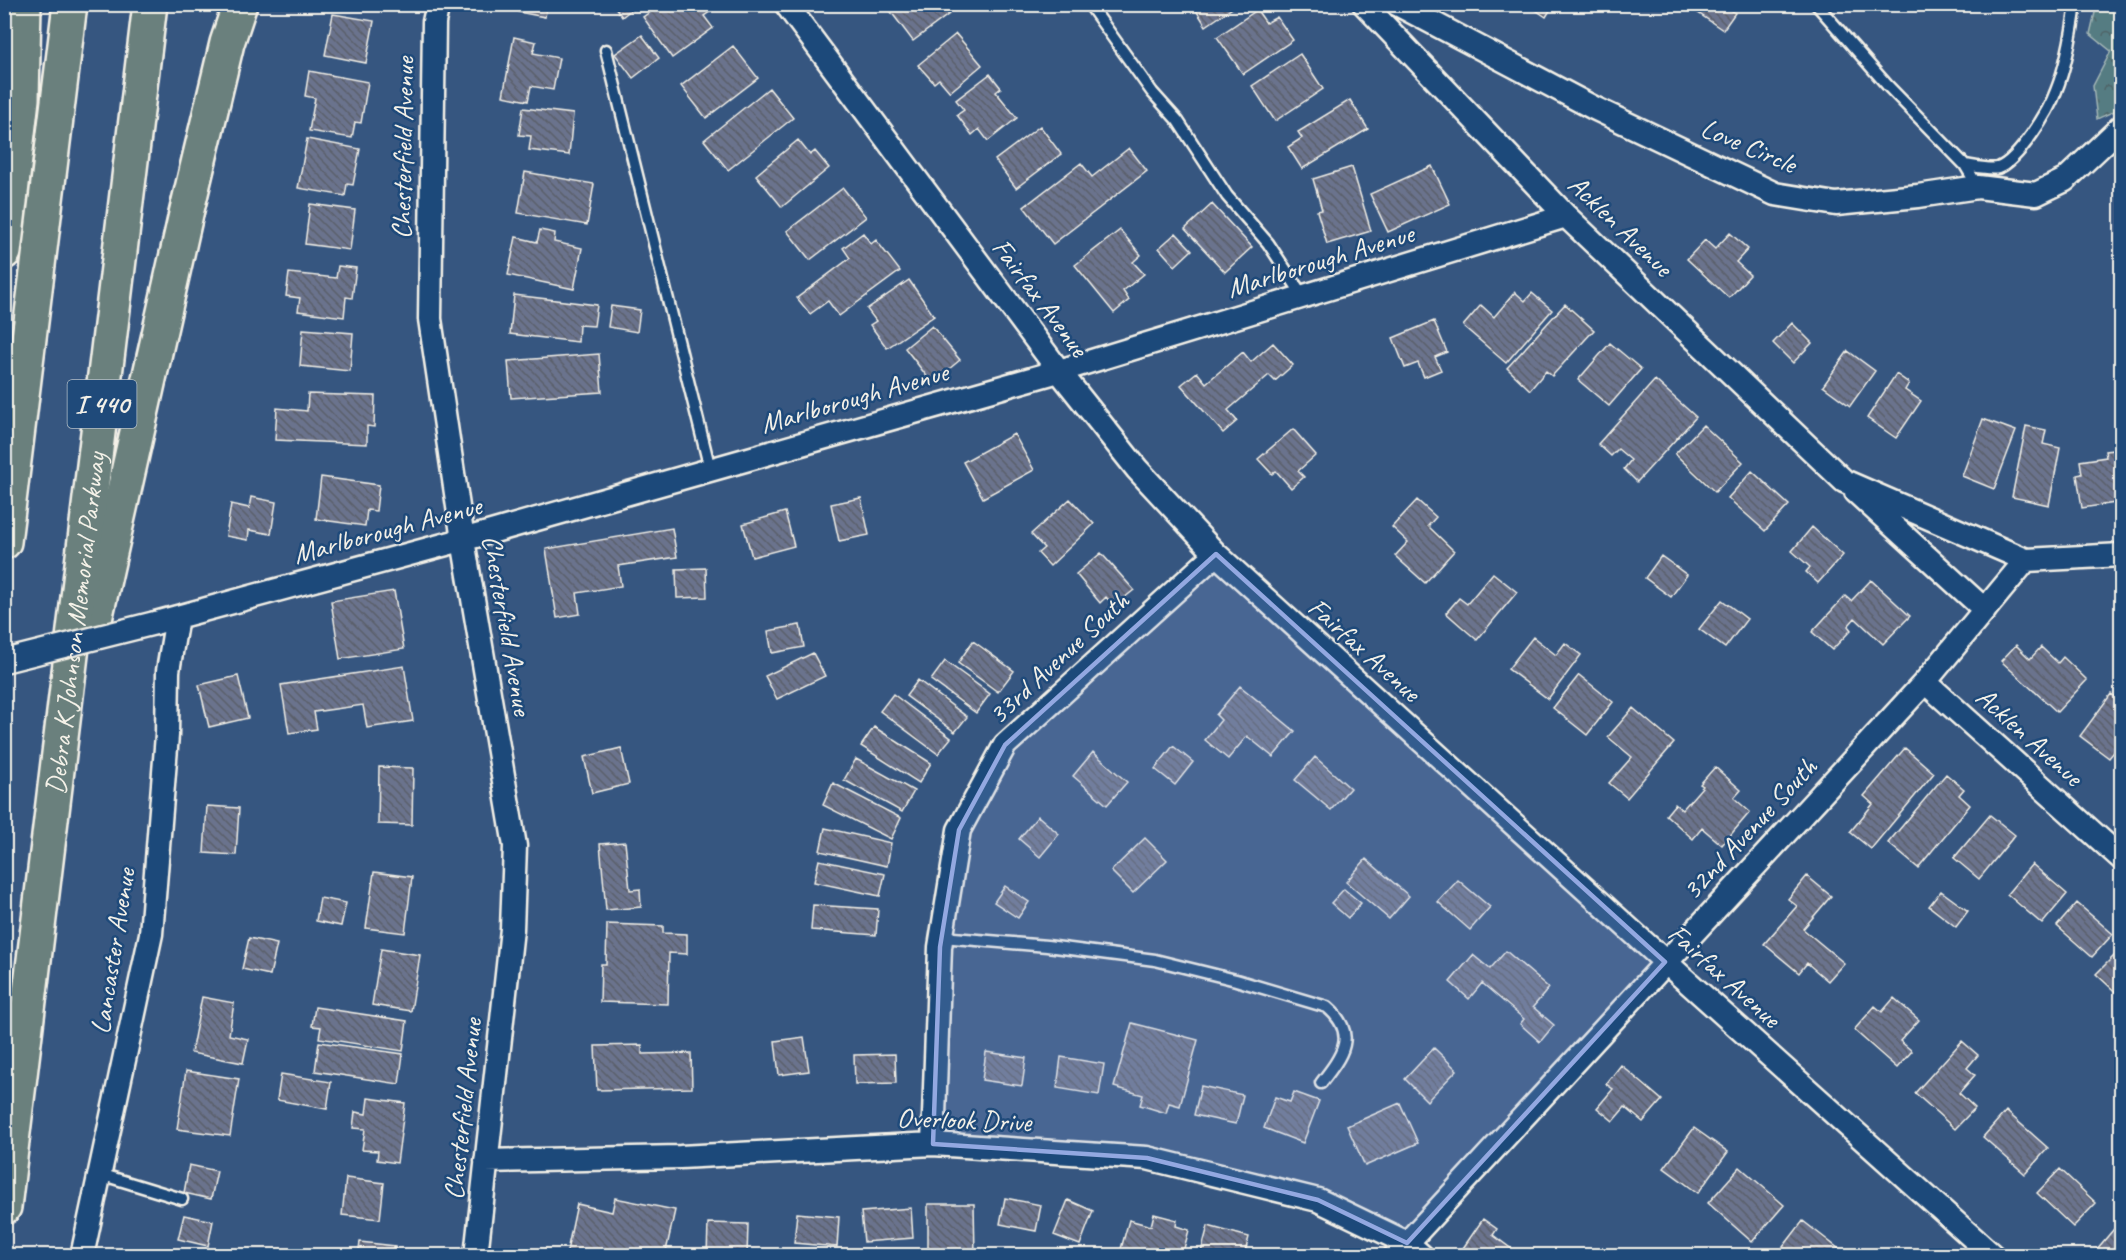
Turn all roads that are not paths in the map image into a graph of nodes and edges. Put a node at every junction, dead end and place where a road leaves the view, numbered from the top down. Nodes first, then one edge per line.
1 (24, 4) edge
2 (70, 4) edge
3 (150, 4) edge
4 (240, 4) edge
5 (438, 4) edge
6 (786, 4) edge
7 (1089, 4) edge
8 (1364, 4) edge
9 (1397, 4) edge
10 (1816, 4) edge
11 (2076, 4) edge
12 (606, 50) dead end
13 (2121, 126) edge
14 (1965, 165) junction
15 (1978, 187) junction
16 (1566, 216) junction
17 (4, 252) edge
18 (1303, 296) junction
19 (1059, 371) junction
20 (710, 469) junction
21 (1844, 481) junction
22 (463, 540) junction
23 (4, 542) edge
24 (1216, 554) junction
25 (2121, 555) edge
26 (2026, 560) junction
27 (1984, 610) junction
28 (177, 617) junction
29 (4, 661) edge
30 (1925, 682) junction
31 (53, 804) junction
32 (2121, 859) edge
33 (942, 937) junction
34 (1665, 962) junction
35 (1321, 1083) dead end
36 (933, 1144) junction
37 (486, 1161) junction
38 (100, 1174) junction
39 (182, 1199) dead end
40 (4, 1207) edge
41 (1408, 1251) edge
42 (82, 1256) edge
43 (476, 1256) edge
44 (1993, 1256) edge

1 - 17 highway
2 - 23 highway
3 - 31 highway, Debra K Johnson Memorial Parkway / I 440
4 - 31 highway
5 - 22 street, Chesterfield Avenue
6 - 19 street, Fairfax Avenue
7 - 18 lane
8 - 16 street, Acklen Avenue
9 - 15 street, Love Circle
10 - 14 lane
11 - 14 lane
12 - 20 lane
13 - 15 street, Love Circle
14 - 15 lane
16 - 18 street, Marlborough Avenue
16 - 21 street, Acklen Avenue
18 - 19 street, Marlborough Avenue
19 - 20 street, Marlborough Avenue
19 - 24 street, Fairfax Avenue
20 - 22 street, Marlborough Avenue
21 - 26 street, Acklen Avenue
21 - 27 street, Acklen Avenue
22 - 28 street, Marlborough Avenue
22 - 37 street, Chesterfield Avenue
24 - 33 street, 33rd Avenue South
24 - 34 street, Fairfax Avenue
25 - 26 street
26 - 27 street, 32nd Avenue South
27 - 30 street, 32nd Avenue South
28 - 29 street, Marlborough Avenue, bridge
28 - 38 street, Lancaster Avenue
30 - 32 street, Acklen Avenue
30 - 34 street, 32nd Avenue South
31 - 40 highway, Debra K Johnson Memorial Parkway / I 440
33 - 35 lane
33 - 36 street, 33rd Avenue South
34 - 41 street, 32nd Avenue South
34 - 44 street, Fairfax Avenue
36 - 37 street, Overlook Drive
36 - 41 street, Overlook Drive
37 - 43 street, Chesterfield Avenue
38 - 39 lane
38 - 42 street, Lancaster Avenue

